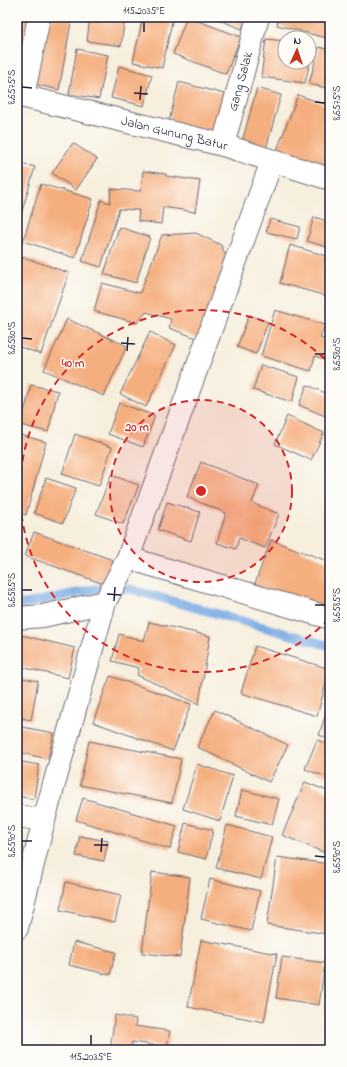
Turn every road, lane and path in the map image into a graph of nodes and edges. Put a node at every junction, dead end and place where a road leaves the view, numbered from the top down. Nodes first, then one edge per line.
1 (39, 17) edge
2 (258, 17) edge
3 (20, 96) edge
4 (223, 145) junction
5 (272, 161) junction
6 (330, 178) edge
7 (125, 565) junction
8 (109, 597) junction
9 (17, 618) edge
10 (330, 618) edge
11 (17, 816) edge
12 (44, 820) junction
13 (17, 928) edge

1 - 3 street
2 - 4 street, Gang Salak
3 - 4 street, Jalan Gunung Batur
4 - 5 street, Jalan Gunung Batur
5 - 6 street, Jalan Gunung Batur
5 - 7 street
7 - 8 street
7 - 10 street
8 - 9 street
8 - 12 street
11 - 12 street
12 - 13 street

